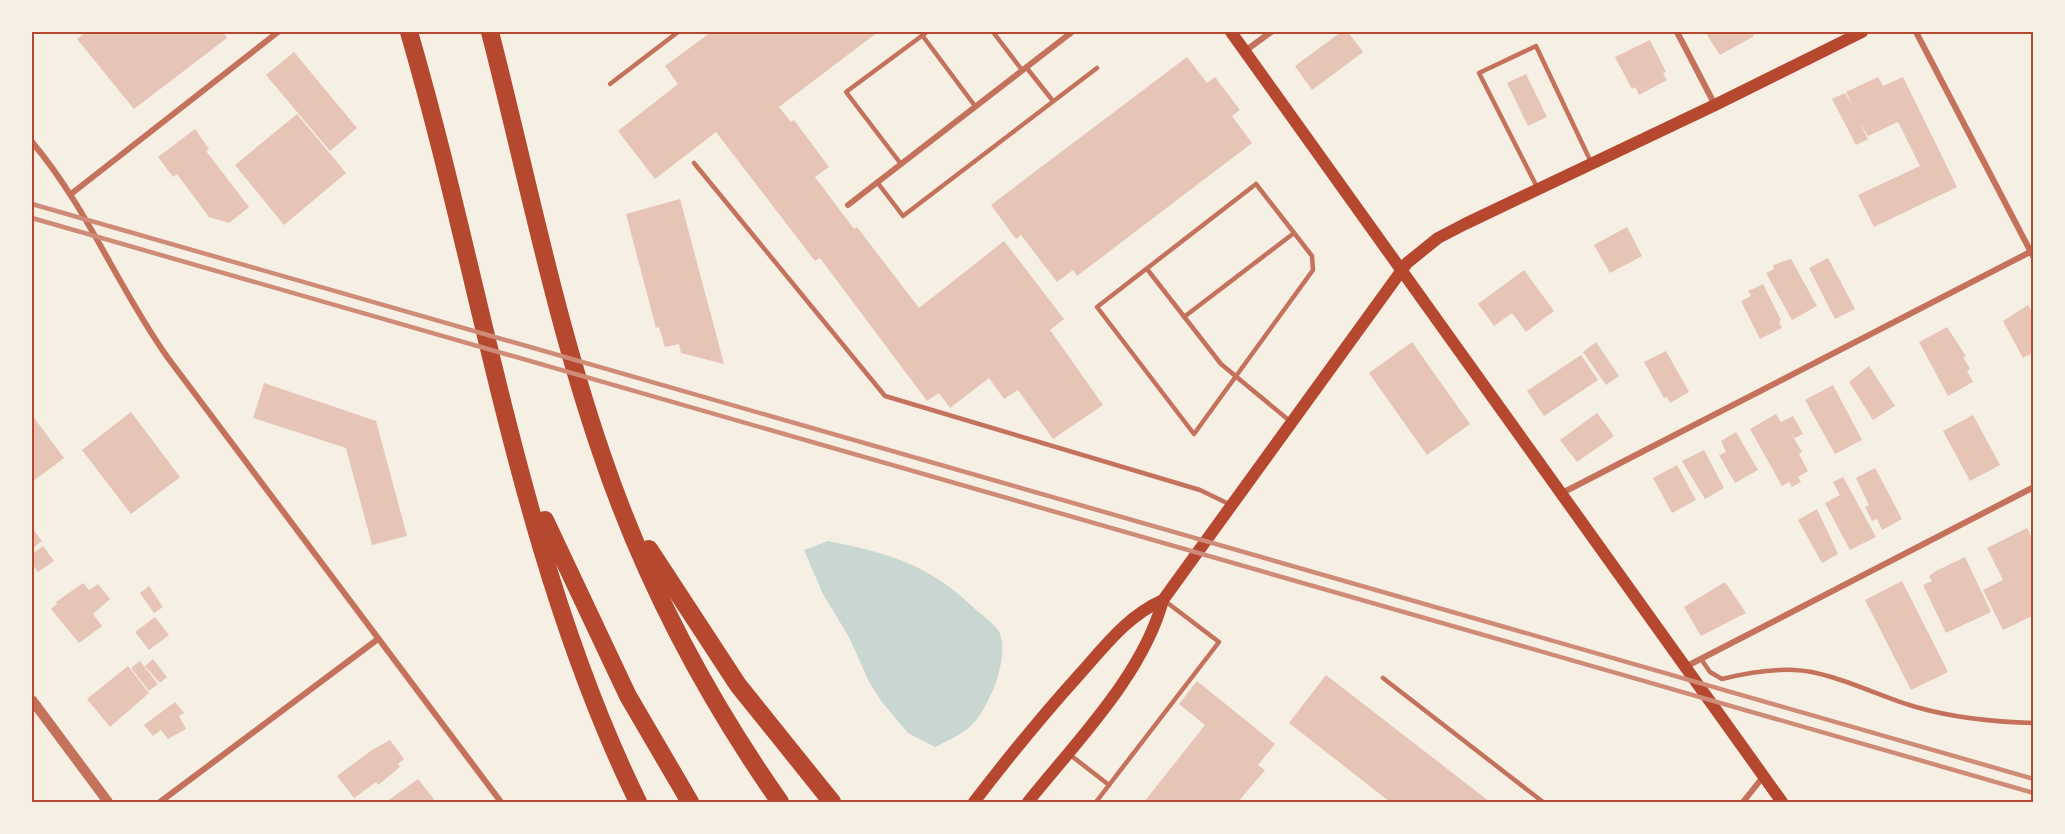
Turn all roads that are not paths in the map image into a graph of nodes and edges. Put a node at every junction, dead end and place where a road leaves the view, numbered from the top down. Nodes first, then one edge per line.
1 (278, 32) edge
2 (409, 32) edge
3 (490, 32) edge
4 (678, 32) edge
5 (993, 32) edge
6 (1231, 32) edge
7 (1271, 32) edge
8 (1677, 32) edge
9 (1862, 32) edge
10 (1916, 32) edge
11 (924, 33) edge
12 (1068, 33) edge
13 (1245, 51) junction
14 (1024, 68) junction
15 (1096, 68) dead end
16 (610, 84) dead end
17 (1053, 101) junction
18 (1715, 105) junction
19 (975, 106) junction
20 (32, 142) edge
21 (694, 163) dead end
22 (901, 164) junction
23 (1592, 164) junction
24 (877, 182) junction
25 (1538, 189) junction
26 (71, 194) junction
27 (848, 205) dead end
28 (1294, 233) junction
29 (2032, 254) edge
30 (1401, 268) junction
31 (1147, 269) junction
32 (1184, 317) junction
33 (1235, 378) junction
34 (1291, 422) junction
35 (509, 426) junction
36 (601, 453) junction
37 (2034, 487) edge
38 (1561, 494) junction
39 (1231, 505) junction
40 (1163, 600) junction
41 (378, 639) junction
42 (1701, 659) junction
43 (1685, 667) junction
44 (1383, 678) dead end
45 (32, 700) edge
46 (2034, 723) edge
47 (1067, 753) junction
48 (1763, 777) junction
49 (1109, 785) junction
50 (108, 802) edge
51 (160, 802) edge
52 (501, 802) edge
53 (638, 802) edge
54 (690, 802) edge
55 (780, 802) edge
56 (832, 802) edge
57 (974, 802) edge
58 (1028, 802) edge
59 (1096, 802) edge
60 (1543, 802) edge
61 (1743, 802) edge
62 (1782, 802) edge

1 - 26 street
2 - 35 highway
3 - 36 highway
4 - 16 lane
5 - 14 lane
6 - 13 main road
7 - 13 street
8 - 18 street
9 - 18 main road
10 - 29 street
11 - 19 lane
11 - 22 lane
12 - 14 street
13 - 30 main road
14 - 17 lane
14 - 19 street
15 - 17 lane
17 - 24 lane
18 - 23 main road
19 - 22 street
20 - 26 street
21 - 39 lane
22 - 24 street
23 - 25 main road
23 - 25 lane
24 - 27 street
25 - 30 main road
26 - 41 street
28 - 31 lane
28 - 32 lane
28 - 33 lane
29 - 38 street
30 - 34 main road
30 - 38 main road
31 - 32 lane
31 - 33 lane
32 - 33 lane
33 - 34 lane
34 - 39 main road
35 - 53 highway
35 - 54 highway
36 - 55 highway
36 - 56 highway
37 - 42 street
38 - 43 main road
39 - 40 main road
40 - 47 main road
40 - 49 lane
40 - 57 main road
41 - 51 street
41 - 52 street
42 - 43 street
42 - 46 lane
43 - 48 main road
44 - 60 lane
45 - 50 street
47 - 49 lane
47 - 58 main road
48 - 61 street
48 - 62 main road
49 - 59 lane

